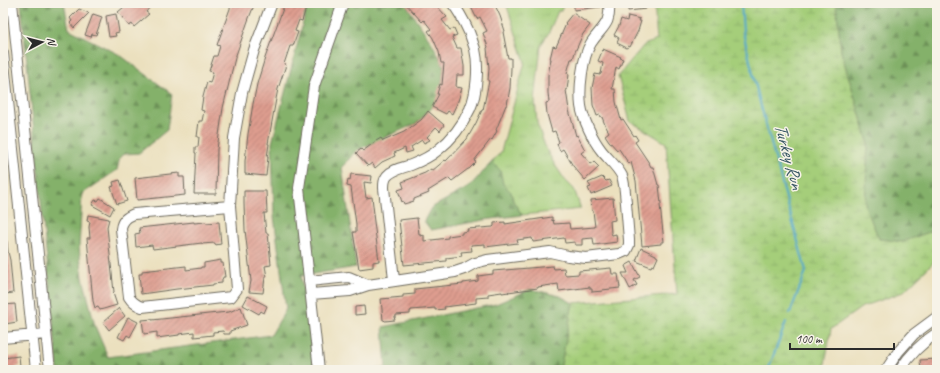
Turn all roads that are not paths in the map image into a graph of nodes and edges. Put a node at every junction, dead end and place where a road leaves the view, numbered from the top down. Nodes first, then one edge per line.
1 (12, 3) edge
2 (272, 3) edge
3 (343, 3) edge
4 (452, 3) edge
5 (609, 3) edge
6 (3, 53) edge
7 (230, 206) junction
8 (340, 278) junction
9 (394, 280) junction
10 (309, 281) junction
11 (368, 285) junction
12 (341, 291) junction
13 (311, 294) junction
14 (937, 317) edge
15 (937, 333) edge
16 (46, 334) junction
17 (32, 335) junction
18 (3, 338) edge
19 (36, 370) edge
20 (50, 370) edge
21 (319, 370) edge
22 (886, 370) edge
23 (900, 370) edge

1 - 16 street
2 - 7 street
3 - 10 street
4 - 9 street
5 - 9 street
6 - 17 street
7 - 7 street
8 - 10 street
8 - 11 street
8 - 12 street
9 - 11 street
10 - 13 street
11 - 12 street
12 - 13 street
13 - 21 street
14 - 22 street
15 - 23 street
16 - 17 street
16 - 20 street
17 - 18 street
17 - 19 street

